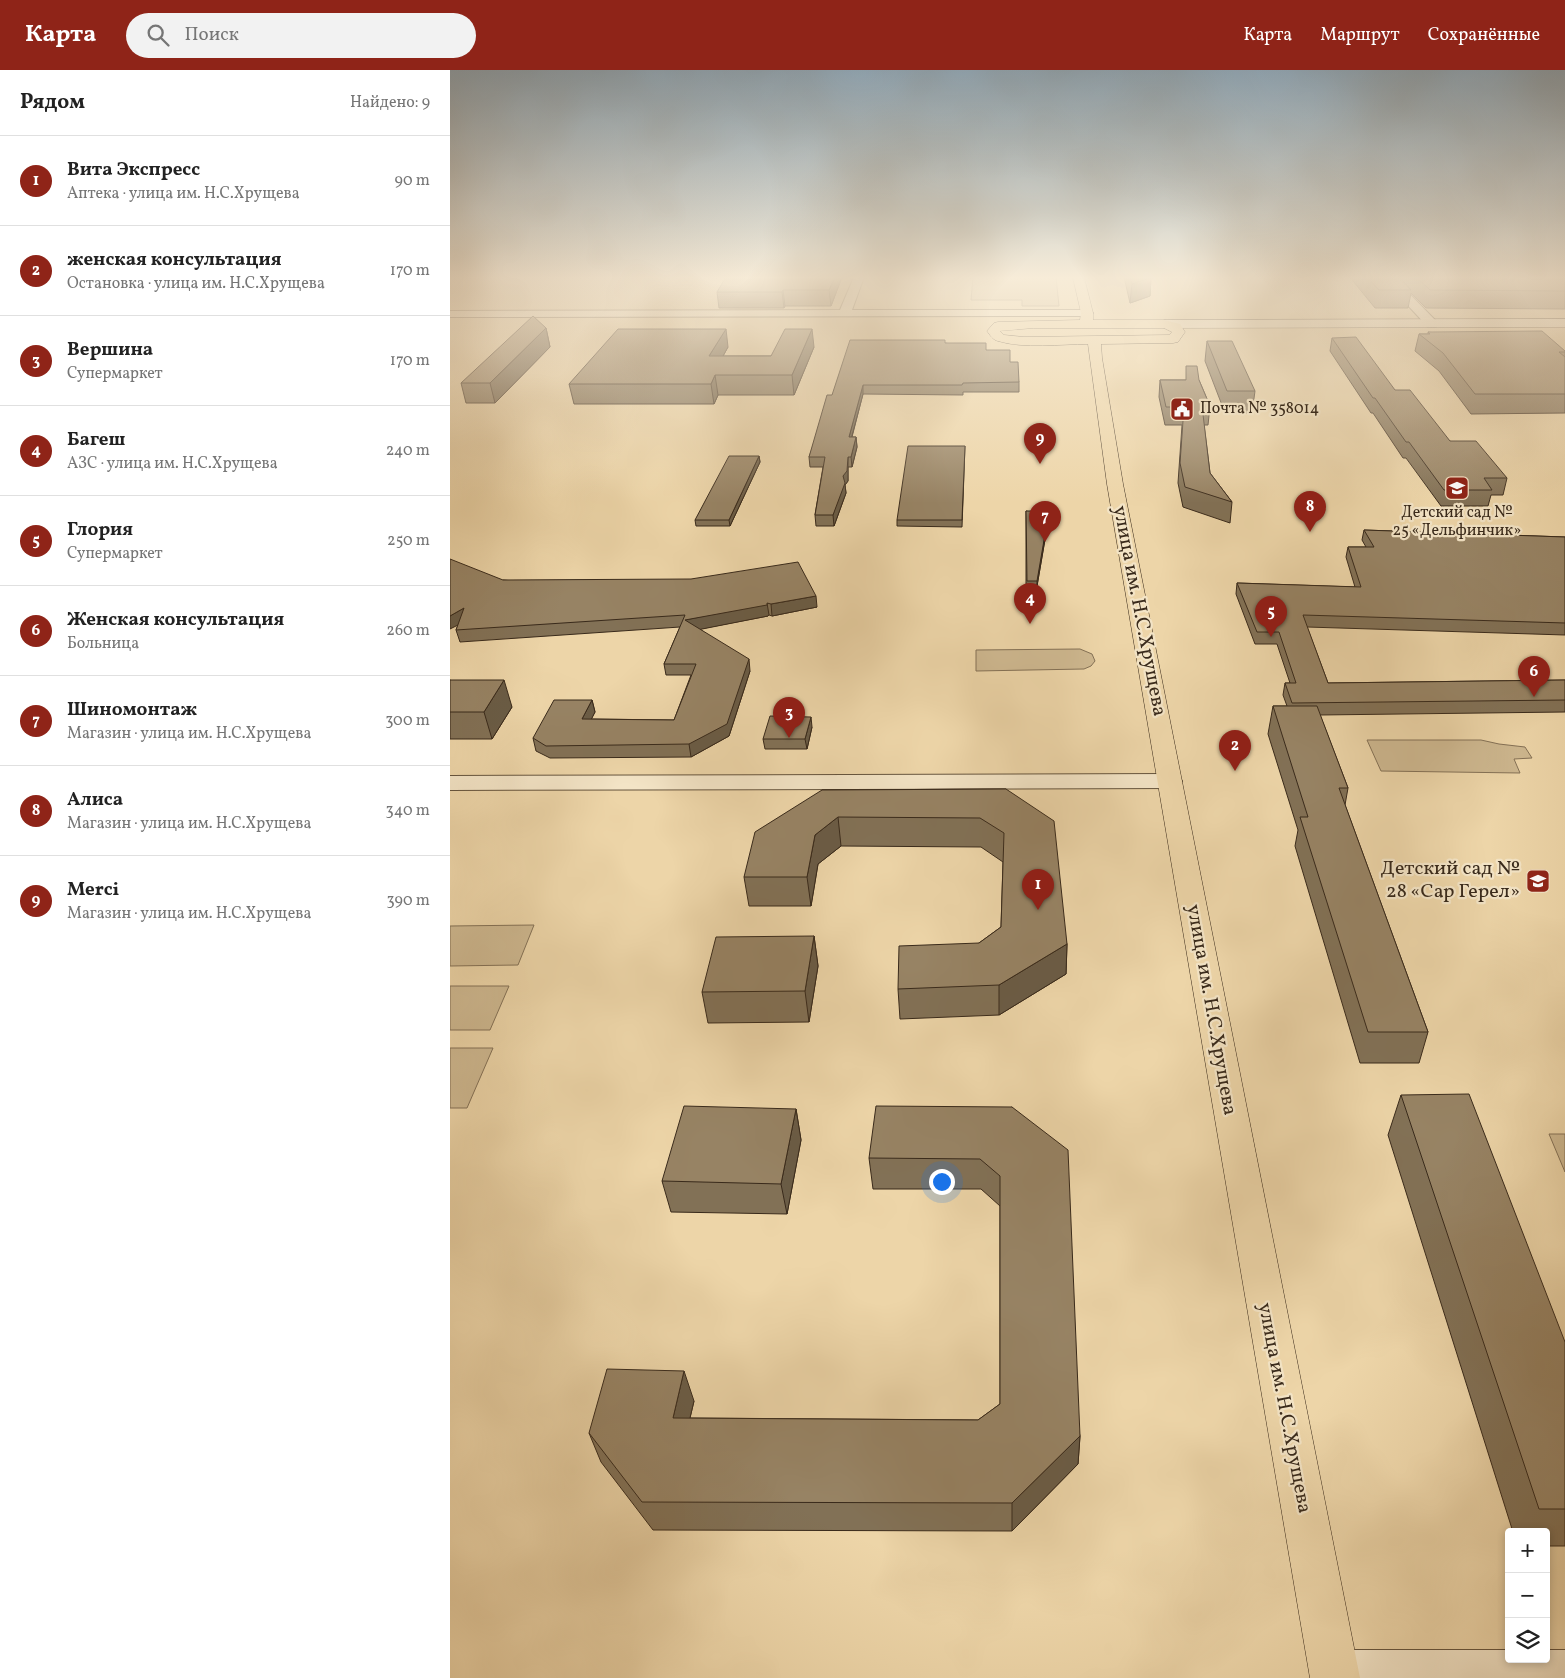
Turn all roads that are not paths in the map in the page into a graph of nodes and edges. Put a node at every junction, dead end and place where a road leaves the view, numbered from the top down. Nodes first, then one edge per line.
1 (1093, 352) edge
2 (1170, 781) junction
3 (450, 783) edge
4 (1565, 1667) edge
5 (1334, 1672) edge

1 - 2 main road, улица им. Н.С.Хрущева
2 - 3 street
2 - 5 main road, улица им. Н.С.Хрущева
4 - 5 street

